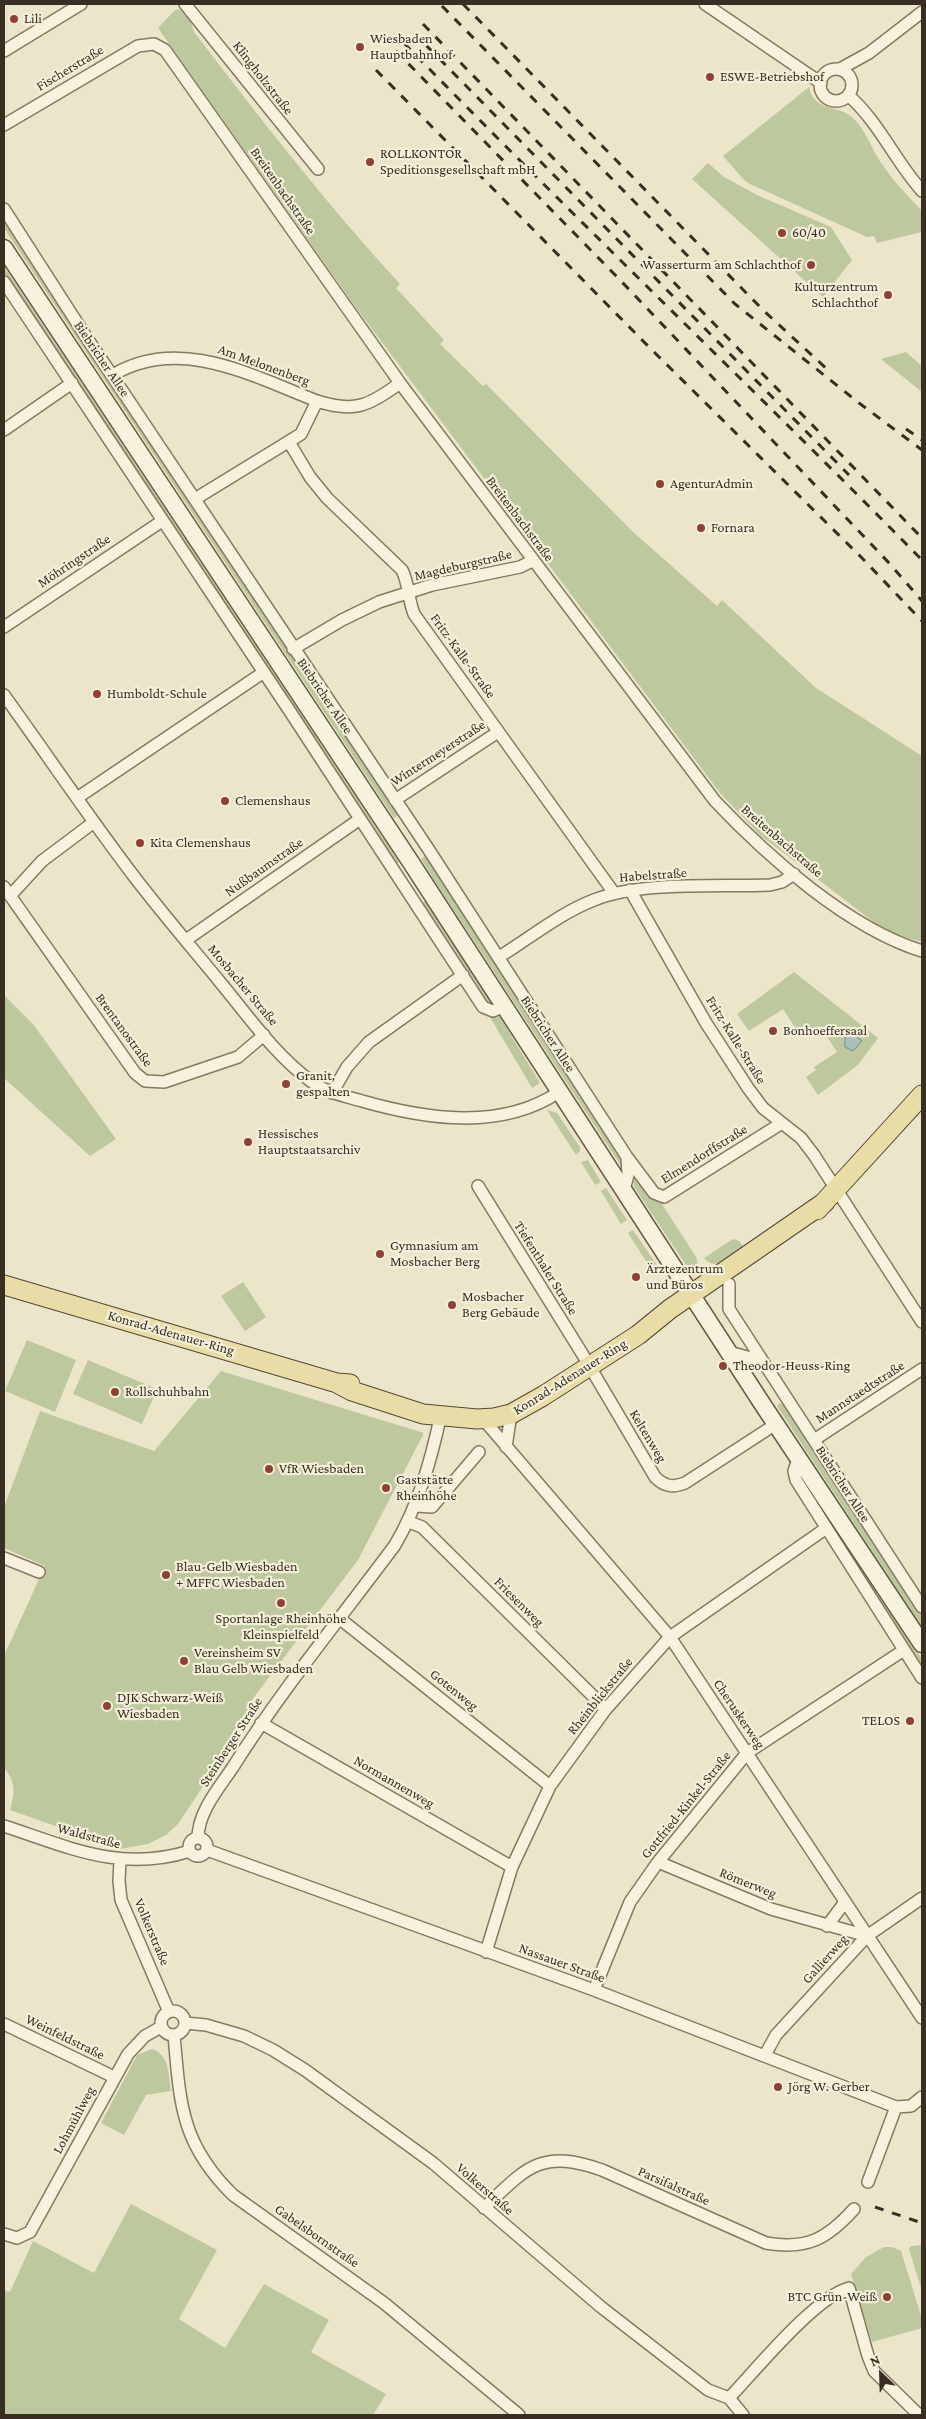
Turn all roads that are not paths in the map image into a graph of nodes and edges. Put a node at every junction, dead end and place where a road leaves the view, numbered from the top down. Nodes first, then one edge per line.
1 (81, 4) edge
2 (185, 4) edge
3 (705, 4) edge
4 (922, 12) edge
5 (154, 44) joint
6 (4, 51) edge
7 (869, 53) junction
8 (799, 66) junction
9 (840, 69) junction
10 (828, 72) junction
11 (851, 79) junction
12 (821, 83) junction
13 (848, 96) junction
14 (4, 125) edge
15 (318, 169) dead end
16 (922, 191) edge
17 (4, 209) edge
18 (4, 248) edge
19 (4, 282) edge
20 (113, 375) junction
21 (72, 383) junction
22 (400, 383) junction
23 (317, 401) junction
24 (4, 430) edge
25 (289, 442) junction
26 (195, 499) junction
27 (162, 521) junction
28 (532, 561) junction
29 (408, 594) junction
30 (4, 627) edge
31 (293, 649) junction
32 (264, 672) junction
33 (4, 695) edge
34 (498, 732) junction
35 (77, 798) junction
36 (394, 800) junction
37 (360, 819) junction
38 (94, 822) junction
39 (794, 874) junction
40 (630, 890) junction
41 (7, 892) edge
42 (614, 893) junction
43 (186, 940) junction
44 (922, 951) edge
45 (499, 958) junction
46 (463, 975) junction
47 (505, 1006) junction
48 (264, 1035) junction
49 (559, 1092) junction
50 (332, 1093) junction
51 (922, 1095) edge
52 (782, 1123) junction
53 (627, 1157) junction
54 (478, 1186) dead end
55 (624, 1190) junction
56 (831, 1196) junction
57 (729, 1284) junction
58 (4, 1285) edge
59 (695, 1300) junction
60 (922, 1322) edge
61 (729, 1352) junction
62 (762, 1361) junction
63 (588, 1366) junction
64 (922, 1369) edge
65 (441, 1414) junction
66 (511, 1414) junction
67 (483, 1419) junction
68 (776, 1424) junction
69 (814, 1440) junction
70 (506, 1447) junction
71 (479, 1452) dead end
72 (799, 1456) junction
73 (416, 1506) junction
74 (409, 1522) junction
75 (825, 1528) junction
76 (4, 1558) edge
77 (39, 1572) dead end
78 (922, 1607) edge
79 (339, 1618) junction
80 (670, 1637) junction
81 (922, 1644) edge
82 (904, 1650) junction
83 (922, 1678) edge
84 (606, 1709) junction
85 (261, 1723) junction
86 (747, 1752) junction
87 (550, 1786) junction
88 (4, 1826) edge
89 (198, 1832) junction
90 (212, 1851) junction
91 (179, 1854) junction
92 (120, 1860) junction
93 (658, 1862) junction
94 (512, 1867) junction
95 (922, 1898) edge
96 (845, 1902) junction
97 (827, 1926) junction
98 (867, 1936) junction
99 (486, 1952) junction
100 (594, 1990) junction
101 (169, 2012) junction
102 (922, 2018) edge
103 (185, 2023) junction
104 (4, 2024) edge
105 (161, 2027) junction
106 (174, 2035) junction
107 (765, 2055) junction
108 (114, 2077) junction
109 (922, 2097) edge
110 (896, 2107) junction
111 (868, 2182) dead end
112 (484, 2208) junction
113 (854, 2209) dead end
114 (4, 2234) edge
115 (729, 2398) junction
116 (519, 2415) edge
117 (743, 2415) edge
118 (919, 2415) edge

1 - 6 street
2 - 15 street, Klingholzstraße
3 - 8 street
4 - 7 street
5 - 14 street, Fischerstraße
5 - 22 street, Breitenbachstraße
7 - 9 street
7 - 11 street
8 - 10 street
8 - 12 street
9 - 10 street
9 - 11 street
10 - 12 street
11 - 13 street
12 - 13 street
13 - 16 street
17 - 20 street, Biebricher Allee
18 - 47 main road, Biebricher Allee
19 - 21 street, Biebricher Allee
20 - 23 street, Am Melonenberg
20 - 26 street, Biebricher Allee
21 - 24 street
21 - 27 street, Biebricher Allee
22 - 23 street, Am Melonenberg
22 - 28 street, Breitenbachstraße
23 - 25 street
25 - 26 street
25 - 29 street, Fritz-Kalle-Straße
26 - 31 street, Biebricher Allee
27 - 30 street, Möhringstraße
27 - 32 street, Biebricher Allee
28 - 29 street, Magdeburgstraße
28 - 39 street, Breitenbachstraße
29 - 31 street, Magdeburgstraße
29 - 34 street, Fritz-Kalle-Straße
31 - 36 street, Biebricher Allee
32 - 35 street
32 - 37 street, Biebricher Allee
33 - 35 street, Mosbacher Straße
34 - 36 street, Wintermeyerstraße
34 - 42 street, Fritz-Kalle-Straße
35 - 38 street, Mosbacher Straße
36 - 45 street, Biebricher Allee
37 - 43 street, Nußbaumstraße
37 - 46 street, Biebricher Allee
38 - 41 street
38 - 43 street, Mosbacher Straße
39 - 40 street, Habelstraße
39 - 44 street, Breitenbachstraße
40 - 42 street, Habelstraße
40 - 52 street, Fritz-Kalle-Straße
41 - 48 street, Brentanostraße
42 - 45 street, Habelstraße
43 - 48 street, Mosbacher Straße
45 - 53 street, Biebricher Allee
46 - 47 street, Biebricher Allee
46 - 50 street
47 - 49 main road, Biebricher Allee
48 - 50 street, Mosbacher Straße
49 - 50 street, Mosbacher Straße
49 - 55 main road, Biebricher Allee
51 - 56 main road
52 - 53 street, Elmendorffstraße
52 - 56 street, Fritz-Kalle-Straße
53 - 55 street
54 - 63 street, Tiefenthaler Straße
55 - 59 main road, Biebricher Allee
56 - 57 main road
56 - 59 main road
56 - 60 street, Fritz-Kalle-Straße
57 - 59 main road
57 - 62 street, Biebricher Allee
58 - 65 main road, Konrad-Adenauer-Ring
59 - 61 main road, Biebricher Allee
59 - 63 main road, Konrad-Adenauer-Ring
61 - 62 street
61 - 68 main road, Biebricher Allee
62 - 69 street, Biebricher Allee
63 - 66 main road, Konrad-Adenauer-Ring
63 - 68 street, Keltenweg
64 - 69 street, Mannstaedtstraße
65 - 67 main road, Konrad-Adenauer-Ring
65 - 73 street, Steinberger Straße
66 - 67 main road, Konrad-Adenauer-Ring
66 - 70 street
67 - 70 street, Cheruskerweg
68 - 72 main road, Biebricher Allee
69 - 78 street, Biebricher Allee
70 - 80 street, Cheruskerweg
71 - 73 street
72 - 75 street, Biebricher Allee
72 - 81 main road, Biebricher Allee
73 - 74 street, Steinberger Straße
74 - 79 street, Steinberger Straße
74 - 84 street, Friesenweg
75 - 80 street, Rheinblickstraße
75 - 82 street, Biebricher Allee
76 - 77 street
79 - 85 street, Steinberger Straße
79 - 87 street, Gotenweg
80 - 84 street, Rheinblickstraße
80 - 86 street, Cheruskerweg
82 - 83 street, Biebricher Allee
82 - 86 street, Gottfried-Kinkel-Straße
84 - 87 street, Rheinblickstraße
85 - 89 street, Steinberger Straße
85 - 94 street, Normannenweg
86 - 93 street, Gottfried-Kinkel-Straße
86 - 96 street, Cheruskerweg
87 - 94 street, Rheinblickstraße
88 - 92 street, Waldstraße
89 - 90 street
89 - 91 street, Steinberger Straße
90 - 91 street, Waldstraße
90 - 99 street, Nassauer Straße
91 - 92 street, Waldstraße
92 - 101 street, Volkerstraße
93 - 97 street, Römerweg
93 - 100 street, Gottfried-Kinkel-Straße
94 - 99 street, Rheinblickstraße
95 - 98 street, Gallierweg
96 - 97 street
96 - 98 street, Cheruskerweg
97 - 98 street, Römerweg
98 - 102 street, Cheruskerweg
98 - 107 street, Gallierweg
99 - 100 street, Nassauer Straße
100 - 107 street, Nassauer Straße
101 - 103 street, Volkerstraße
101 - 105 street
103 - 106 street
103 - 112 street, Volkerstraße
104 - 108 street, Weinfeldstraße
105 - 106 street
105 - 108 street, Lohmühlweg
106 - 116 street, Gabelsbornstraße
107 - 110 street, Nassauer Straße
108 - 114 street, Lohmühlweg
109 - 110 street
110 - 111 street
112 - 113 street, Parsifalstraße
112 - 115 street, Volkerstraße
115 - 117 street, Volkerstraße
115 - 118 street

